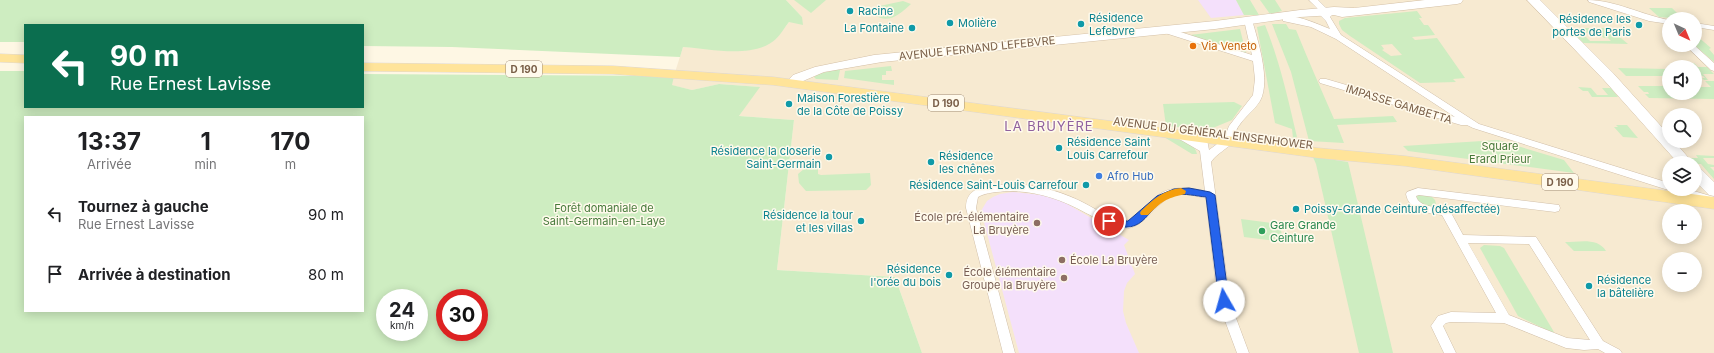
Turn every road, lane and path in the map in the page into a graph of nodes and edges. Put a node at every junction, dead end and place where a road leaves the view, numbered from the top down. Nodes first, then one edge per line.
1 (1313, 0) edge
2 (1457, 0) edge
3 (1533, 0) edge
4 (1592, 0) edge
5 (1325, 13) junction
6 (1286, 19) junction
7 (1249, 21) junction
8 (1662, 22) edge
9 (1702, 26) edge
10 (1714, 28) edge
11 (1165, 30) junction
12 (1338, 35) junction
13 (1697, 52) edge
14 (0, 58) edge
15 (24, 59) edge
16 (1256, 59) junction
17 (0, 63) edge
18 (364, 63) edge
19 (24, 64) edge
20 (364, 67) edge
21 (1714, 68) edge
22 (800, 81) junction
23 (1323, 81) dead end
24 (1476, 126) junction
25 (1213, 142) junction
26 (1680, 156) edge
27 (1406, 161) junction
28 (1626, 173) junction
29 (1702, 179) edge
30 (1662, 185) edge
31 (1714, 191) edge
32 (1437, 193) junction
33 (1647, 194) junction
34 (1210, 195) junction
35 (1696, 196) edge
36 (1714, 202) edge
37 (1555, 208) dead end
38 (1445, 212) junction
39 (1461, 239) junction
40 (1505, 318) junction
41 (1599, 344) junction
42 (1009, 353) edge
43 (1243, 353) edge
44 (1450, 353) edge
45 (1616, 353) edge

1 - 5 street
2 - 5 street, AVENUE FERNAND LEFEBVRE
3 - 26 street
4 - 8 street
5 - 6 street, AVENUE FERNAND LEFEBVRE
5 - 7 street, AVENUE FERNAND LEFEBVRE
5 - 12 street
6 - 7 street, AVENUE FERNAND LEFEBVRE
6 - 12 street
7 - 11 street, AVENUE FERNAND LEFEBVRE
7 - 16 street
9 - 10 street
11 - 16 street, AVENUE FERNAND LEFEBVRE
11 - 22 street, AVENUE FERNAND LEFEBVRE
12 - 24 street
13 - 21 street
14 - 15 main road
16 - 25 street
17 - 19 main road
18 - 22 main road, D 190
20 - 22 main road, D 190
22 - 25 main road, AVENUE DU GÉNÉRAL EINSENHOWER / D 190
22 - 25 main road, AVENUE DU GÉNÉRAL EINSENHOWER / D 190
23 - 24 street, IMPASSE GAMBETTA
24 - 28 street
25 - 27 main road, AVENUE DU GÉNÉRAL EINSENHOWER / D 190
25 - 27 main road, AVENUE DU GÉNÉRAL EINSENHOWER / D 190
25 - 34 street
27 - 33 main road, D 190
28 - 30 street
28 - 33 street
29 - 31 street
32 - 37 street
32 - 38 street
32 - 38 street
33 - 36 main road, D 190
34 - 42 street
34 - 43 street
35 - 36 street
38 - 39 street
39 - 40 street
39 - 41 street
40 - 41 street
40 - 44 street
41 - 45 street

